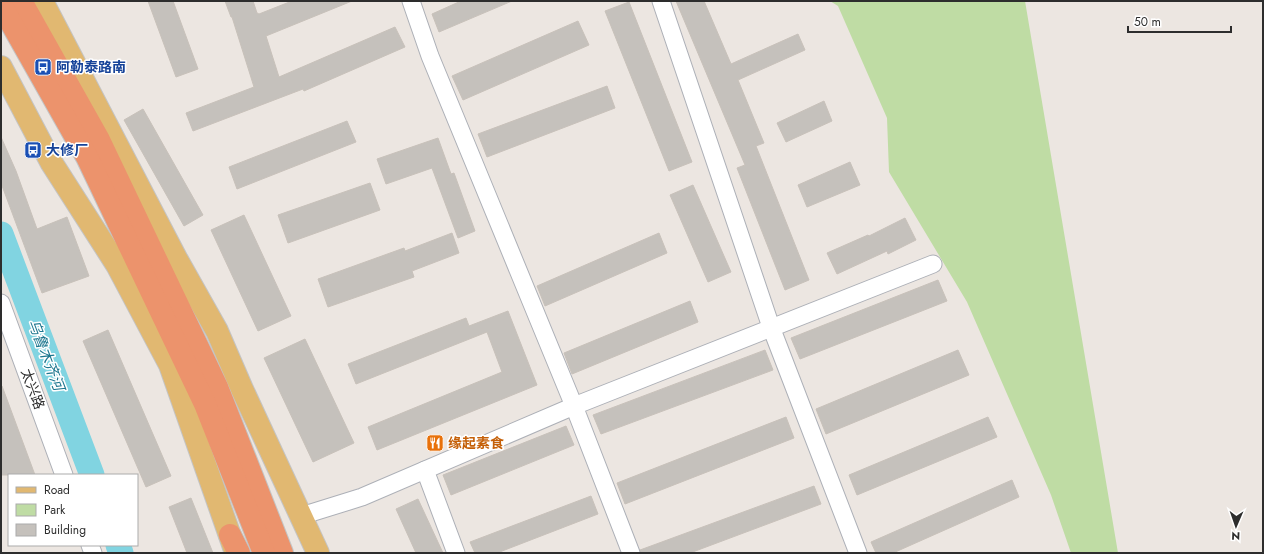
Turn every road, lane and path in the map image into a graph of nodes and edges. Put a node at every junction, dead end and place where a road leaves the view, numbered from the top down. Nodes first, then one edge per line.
1 (21, 1) edge
2 (42, 1) edge
3 (411, 1) edge
4 (662, 1) edge
5 (1, 5) edge
6 (1, 67) edge
7 (933, 264) dead end
8 (1, 303) edge
9 (771, 327) junction
10 (574, 406) junction
11 (425, 470) junction
12 (64, 474) edge
13 (301, 516) junction
14 (235, 547) edge
15 (264, 553) edge
16 (282, 553) edge
17 (318, 553) edge
18 (456, 553) edge
19 (631, 553) edge
20 (858, 553) edge

1 - 16 highway
2 - 13 main road
3 - 10 street
4 - 9 street
5 - 15 highway
6 - 14 main road
7 - 9 street
8 - 12 street, 太兴路
9 - 10 street
9 - 20 street
10 - 11 street
10 - 19 street
11 - 13 street
11 - 18 street
13 - 17 main road

